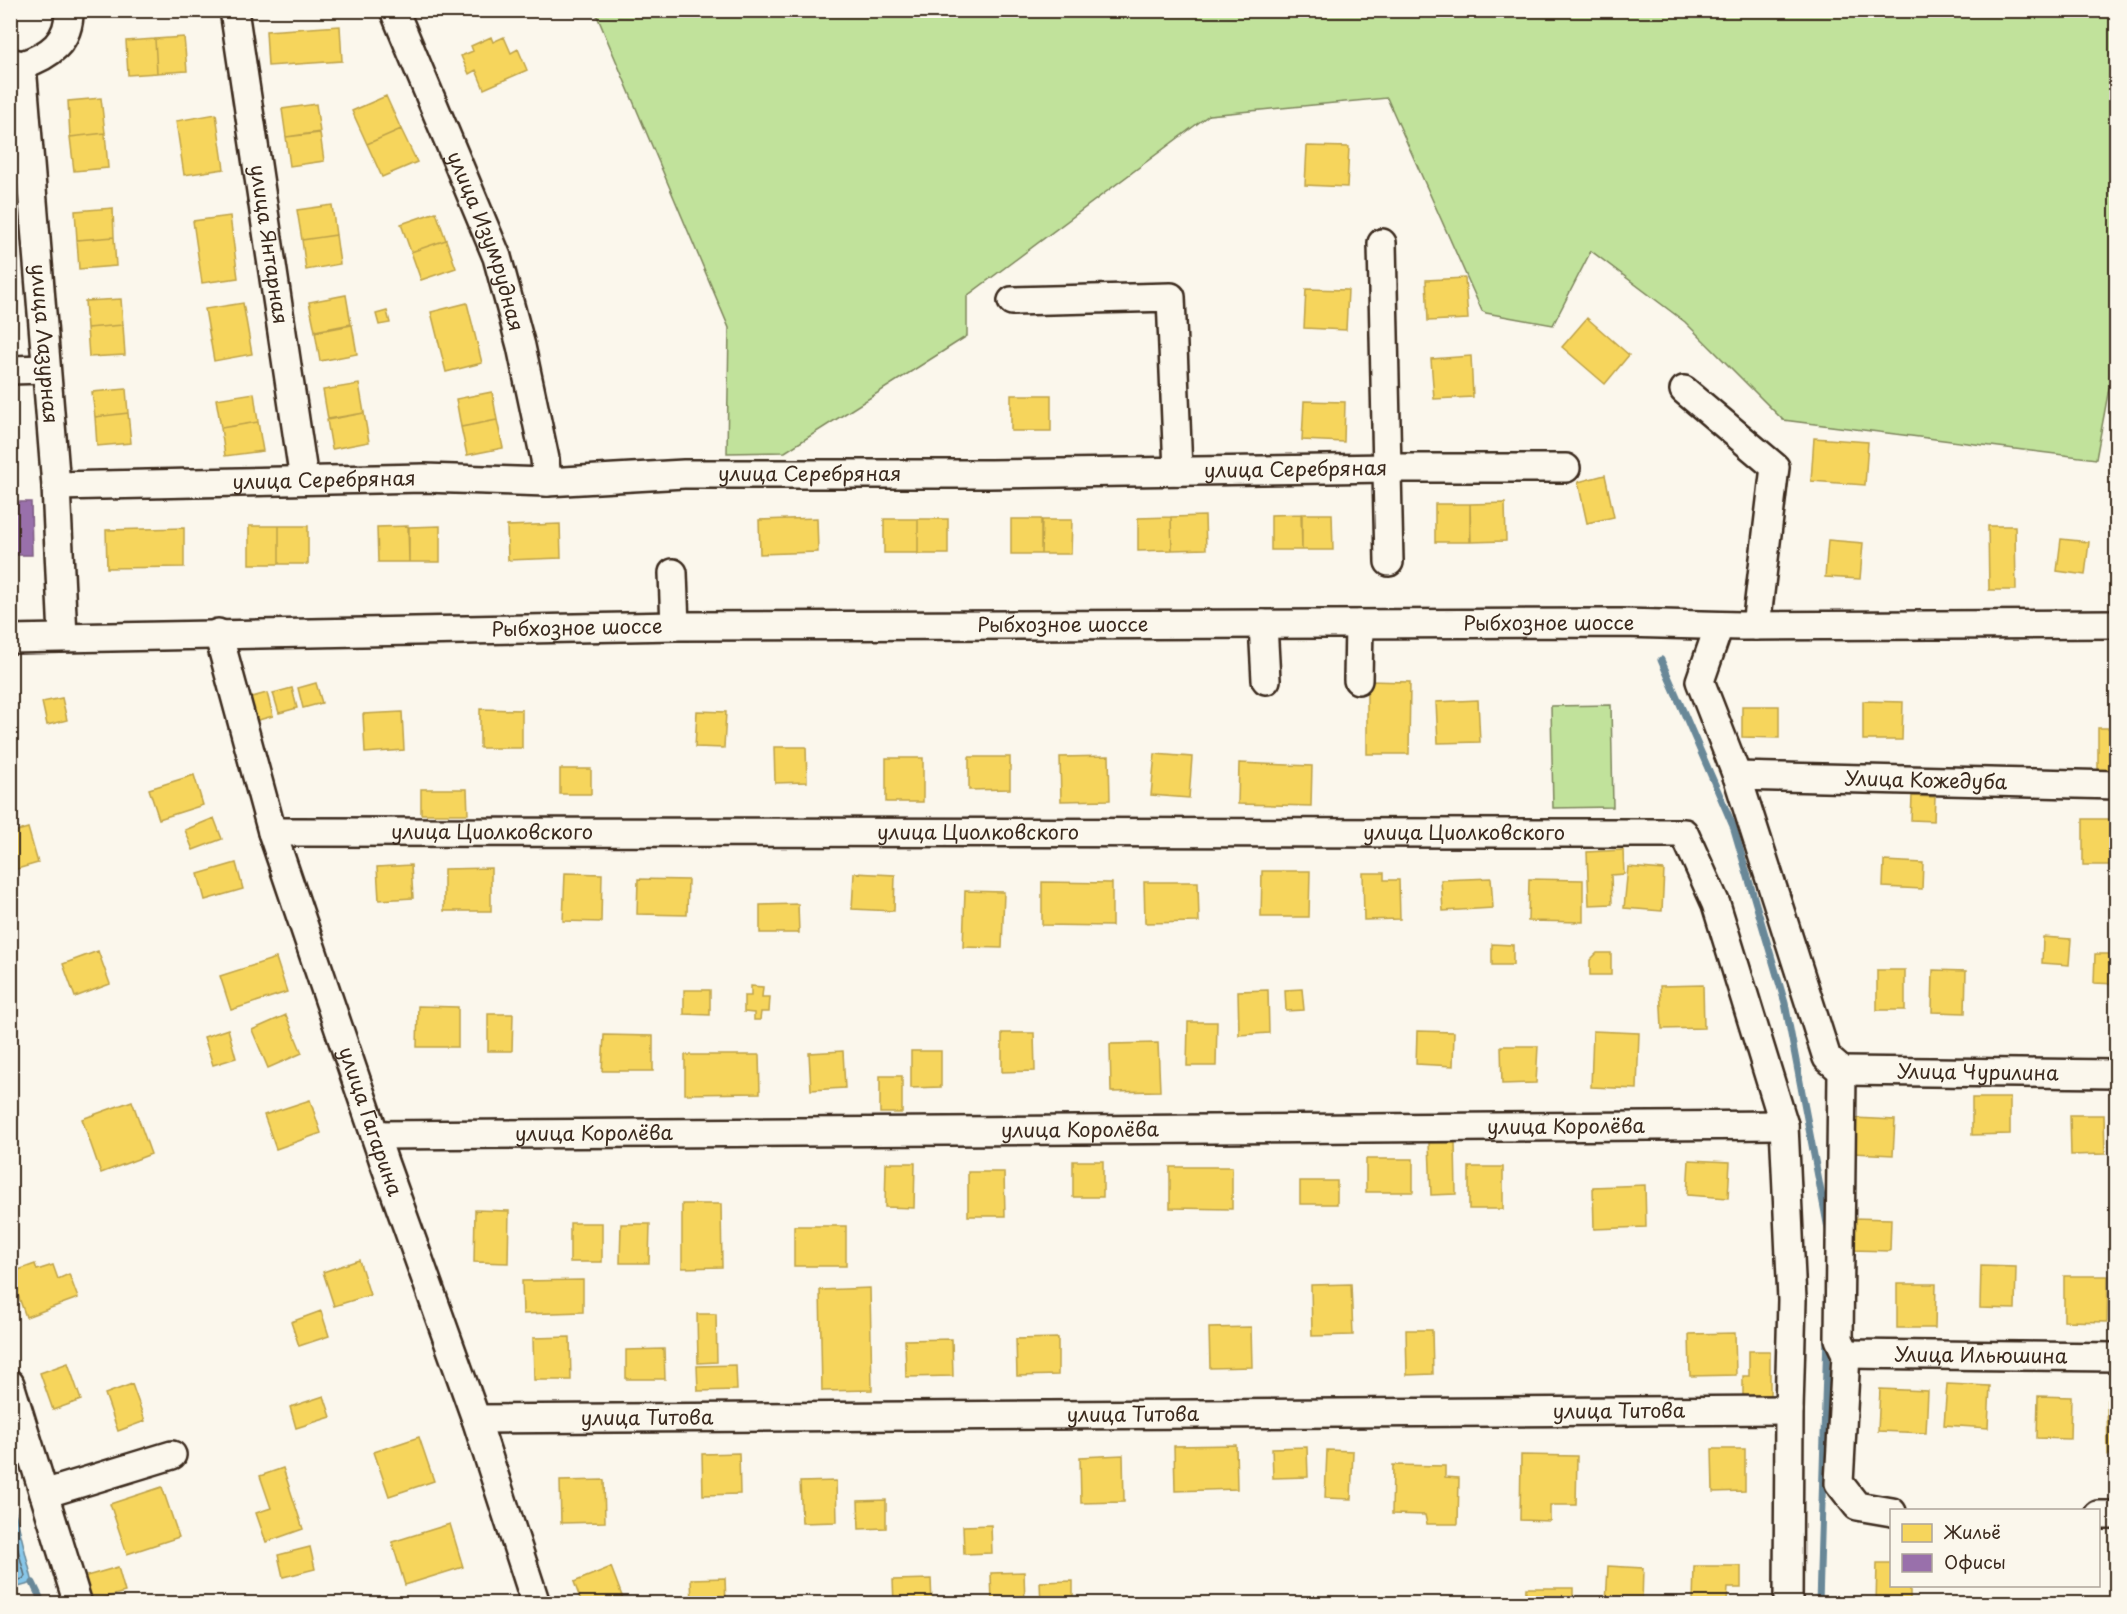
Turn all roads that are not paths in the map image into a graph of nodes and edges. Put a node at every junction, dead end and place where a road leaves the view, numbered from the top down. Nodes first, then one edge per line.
1 (234, 10) edge
2 (394, 10) edge
3 (78, 11) edge
4 (16, 63) edge
5 (1382, 243) dead end
6 (1012, 301) dead end
7 (46, 369) junction
8 (10, 370) edge
9 (1684, 390) dead end
10 (1388, 468) junction
11 (1566, 468) dead end
12 (1178, 471) junction
13 (304, 480) junction
14 (546, 482) junction
15 (56, 486) junction
16 (1389, 562) dead end
17 (673, 573) dead end
18 (1263, 624) junction
19 (1359, 624) junction
20 (2116, 624) edge
21 (675, 626) junction
22 (1719, 626) junction
23 (1756, 626) junction
24 (218, 633) junction
25 (63, 637) junction
26 (10, 639) edge
27 (1266, 680) dead end
28 (1358, 680) dead end
29 (1737, 777) junction
30 (2116, 785) edge
31 (272, 832) junction
32 (1842, 1071) junction
33 (2116, 1074) edge
34 (1784, 1125) junction
35 (375, 1135) junction
36 (1846, 1354) junction
37 (2116, 1358) edge
38 (10, 1384) edge
39 (1789, 1410) junction
40 (476, 1419) junction
41 (172, 1455) dead end
42 (44, 1494) junction
43 (1890, 1512) edge
44 (2100, 1515) edge
45 (2116, 1515) edge
46 (78, 1604) edge
47 (536, 1604) edge
48 (1788, 1604) edge

1 - 13 street, улица Янтарная
2 - 14 street, улица Изумрудная
3 - 4 street
4 - 7 street, улица Лазурная
5 - 10 street
6 - 12 street
7 - 8 street
7 - 15 street, улица Лазурная
9 - 23 street
10 - 11 street, улица Серебряная
10 - 12 street, улица Серебряная
10 - 16 street
12 - 14 street, улица Серебряная
13 - 14 street, улица Серебряная
13 - 15 street, улица Серебряная
15 - 25 street, улица Лазурная
17 - 21 street
18 - 19 street, Рыбхозное шоссе
18 - 21 street, Рыбхозное шоссе
18 - 27 street
19 - 22 street, Рыбхозное шоссе
19 - 28 street
20 - 23 street, Рыбхозное шоссе
21 - 24 street, Рыбхозное шоссе
22 - 23 street, Рыбхозное шоссе
22 - 29 street
24 - 25 street, Рыбхозное шоссе
24 - 31 street, улица Гагарина
25 - 26 street, Рыбхозное шоссе
29 - 30 street, Улица Кожедуба
29 - 32 street
31 - 34 street, улица Циолковского
31 - 35 street, улица Гагарина
32 - 33 street, Улица Чурилина
32 - 36 street
34 - 35 street, улица Королёва
34 - 39 street
35 - 40 street, улица Гагарина
36 - 37 street, Улица Ильюшина
36 - 43 street
38 - 42 street
39 - 40 street, улица Титова
39 - 48 street
40 - 47 street, улица Гагарина
41 - 42 street
42 - 46 street
44 - 45 street

